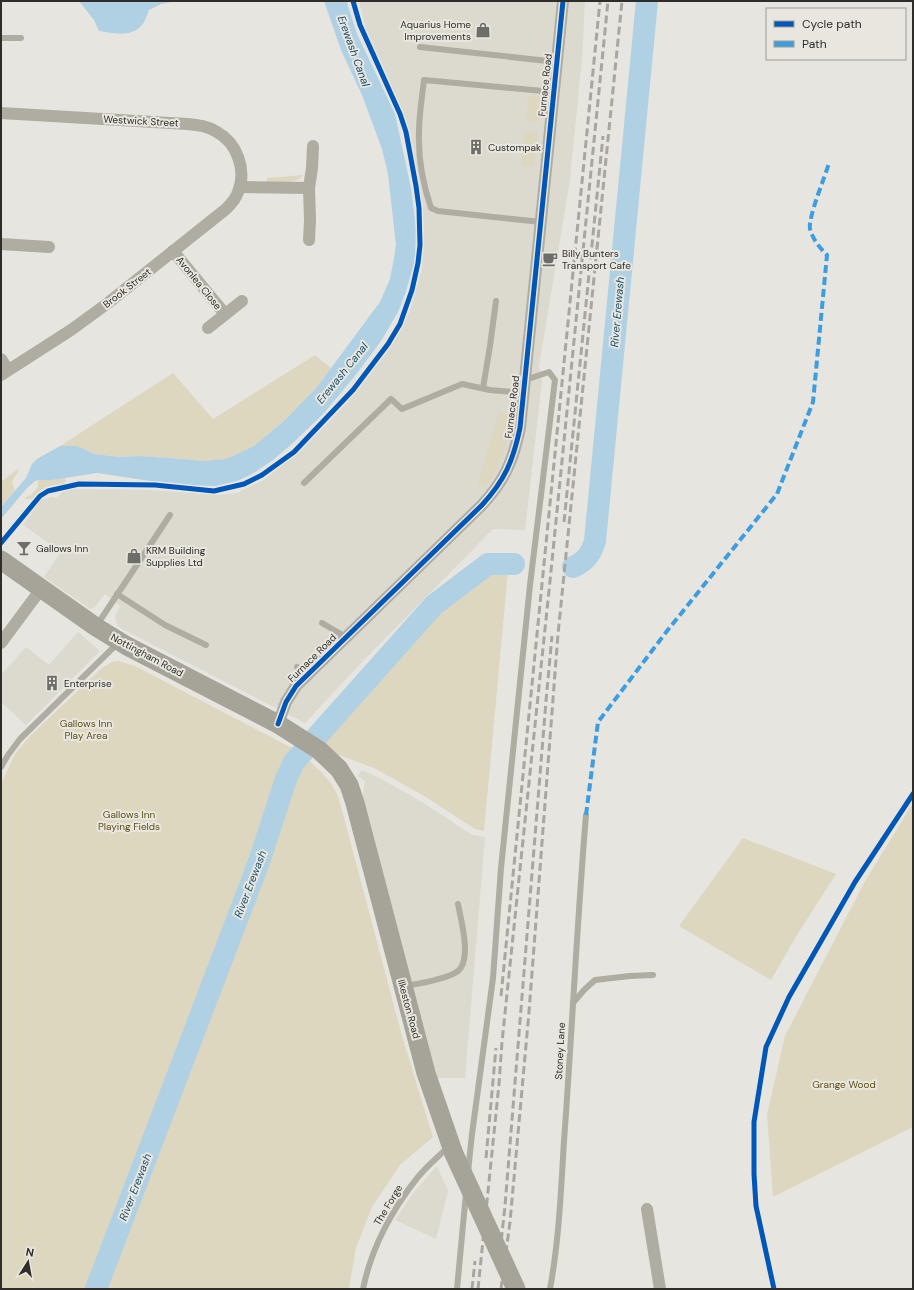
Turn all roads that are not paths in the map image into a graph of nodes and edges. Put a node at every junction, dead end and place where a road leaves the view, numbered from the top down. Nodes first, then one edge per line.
1 (563, 1) edge
2 (1, 38) edge
3 (22, 38) dead end
4 (420, 47) dead end
5 (557, 62) junction
6 (554, 92) junction
7 (1, 112) edge
8 (313, 146) dead end
9 (240, 187) junction
10 (309, 188) junction
11 (541, 222) junction
12 (309, 240) dead end
13 (42, 243) dead end
14 (1, 244) edge
15 (173, 251) junction
16 (242, 301) dead end
17 (496, 301) dead end
18 (225, 314) junction
19 (208, 328) dead end
20 (1, 359) edge
21 (5, 373) edge
22 (525, 380) junction
23 (483, 388) junction
24 (524, 393) junction
25 (304, 483) dead end
26 (64, 486) dead end
27 (170, 515) dead end
28 (1, 543) edge
29 (1, 560) edge
30 (41, 589) junction
31 (117, 594) junction
32 (322, 623) dead end
33 (96, 627) junction
34 (346, 637) junction
35 (119, 642) junction
36 (1, 643) edge
37 (206, 645) dead end
38 (297, 667) dead end
39 (310, 674) junction
40 (278, 724) junction
41 (300, 738) joint
42 (1, 767) edge
43 (586, 814) dead end
44 (458, 904) dead end
45 (652, 975) dead end
46 (403, 987) junction
47 (573, 1003) junction
48 (453, 1149) junction
49 (647, 1209) dead end
50 (363, 1289) edge
51 (457, 1289) edge
52 (516, 1289) edge
53 (550, 1289) edge
54 (660, 1289) edge

1 - 5 street, Furnace Road
2 - 3 lane
4 - 5 lane
5 - 6 street, Furnace Road
6 - 11 street, Furnace Road
6 - 11 lane
7 - 9 street, Westwick Street
8 - 10 street
9 - 10 street
9 - 15 street, Brook Street
10 - 12 street
11 - 22 street, Furnace Road
13 - 14 street
15 - 18 street, Avonlea Close
15 - 21 street, Brook Street
16 - 18 street, Avonlea Close
17 - 23 lane
18 - 19 street, Avonlea Close
20 - 21 street
22 - 24 street, Furnace Road
22 - 51 lane
23 - 24 lane
23 - 25 lane
24 - 34 street, Furnace Road
26 - 28 lane
27 - 31 lane
29 - 30 main road, Nottingham Road
30 - 33 main road, Nottingham Road
30 - 36 street
31 - 33 lane
31 - 37 lane
32 - 34 lane
33 - 35 main road, Nottingham Road
34 - 39 street, Furnace Road
35 - 40 main road, Nottingham Road
35 - 42 lane
38 - 39 lane
39 - 40 street, Furnace Road
40 - 41 main road, Nottingham Road
41 - 46 main road, Ilkeston Road
43 - 47 lane, Stoney Lane
44 - 46 lane
45 - 47 lane
46 - 48 main road, Ilkeston Road
47 - 53 lane, Stoney Lane
48 - 50 lane, The Forge
48 - 52 main road, Ilkeston Road, bridge
49 - 54 street

